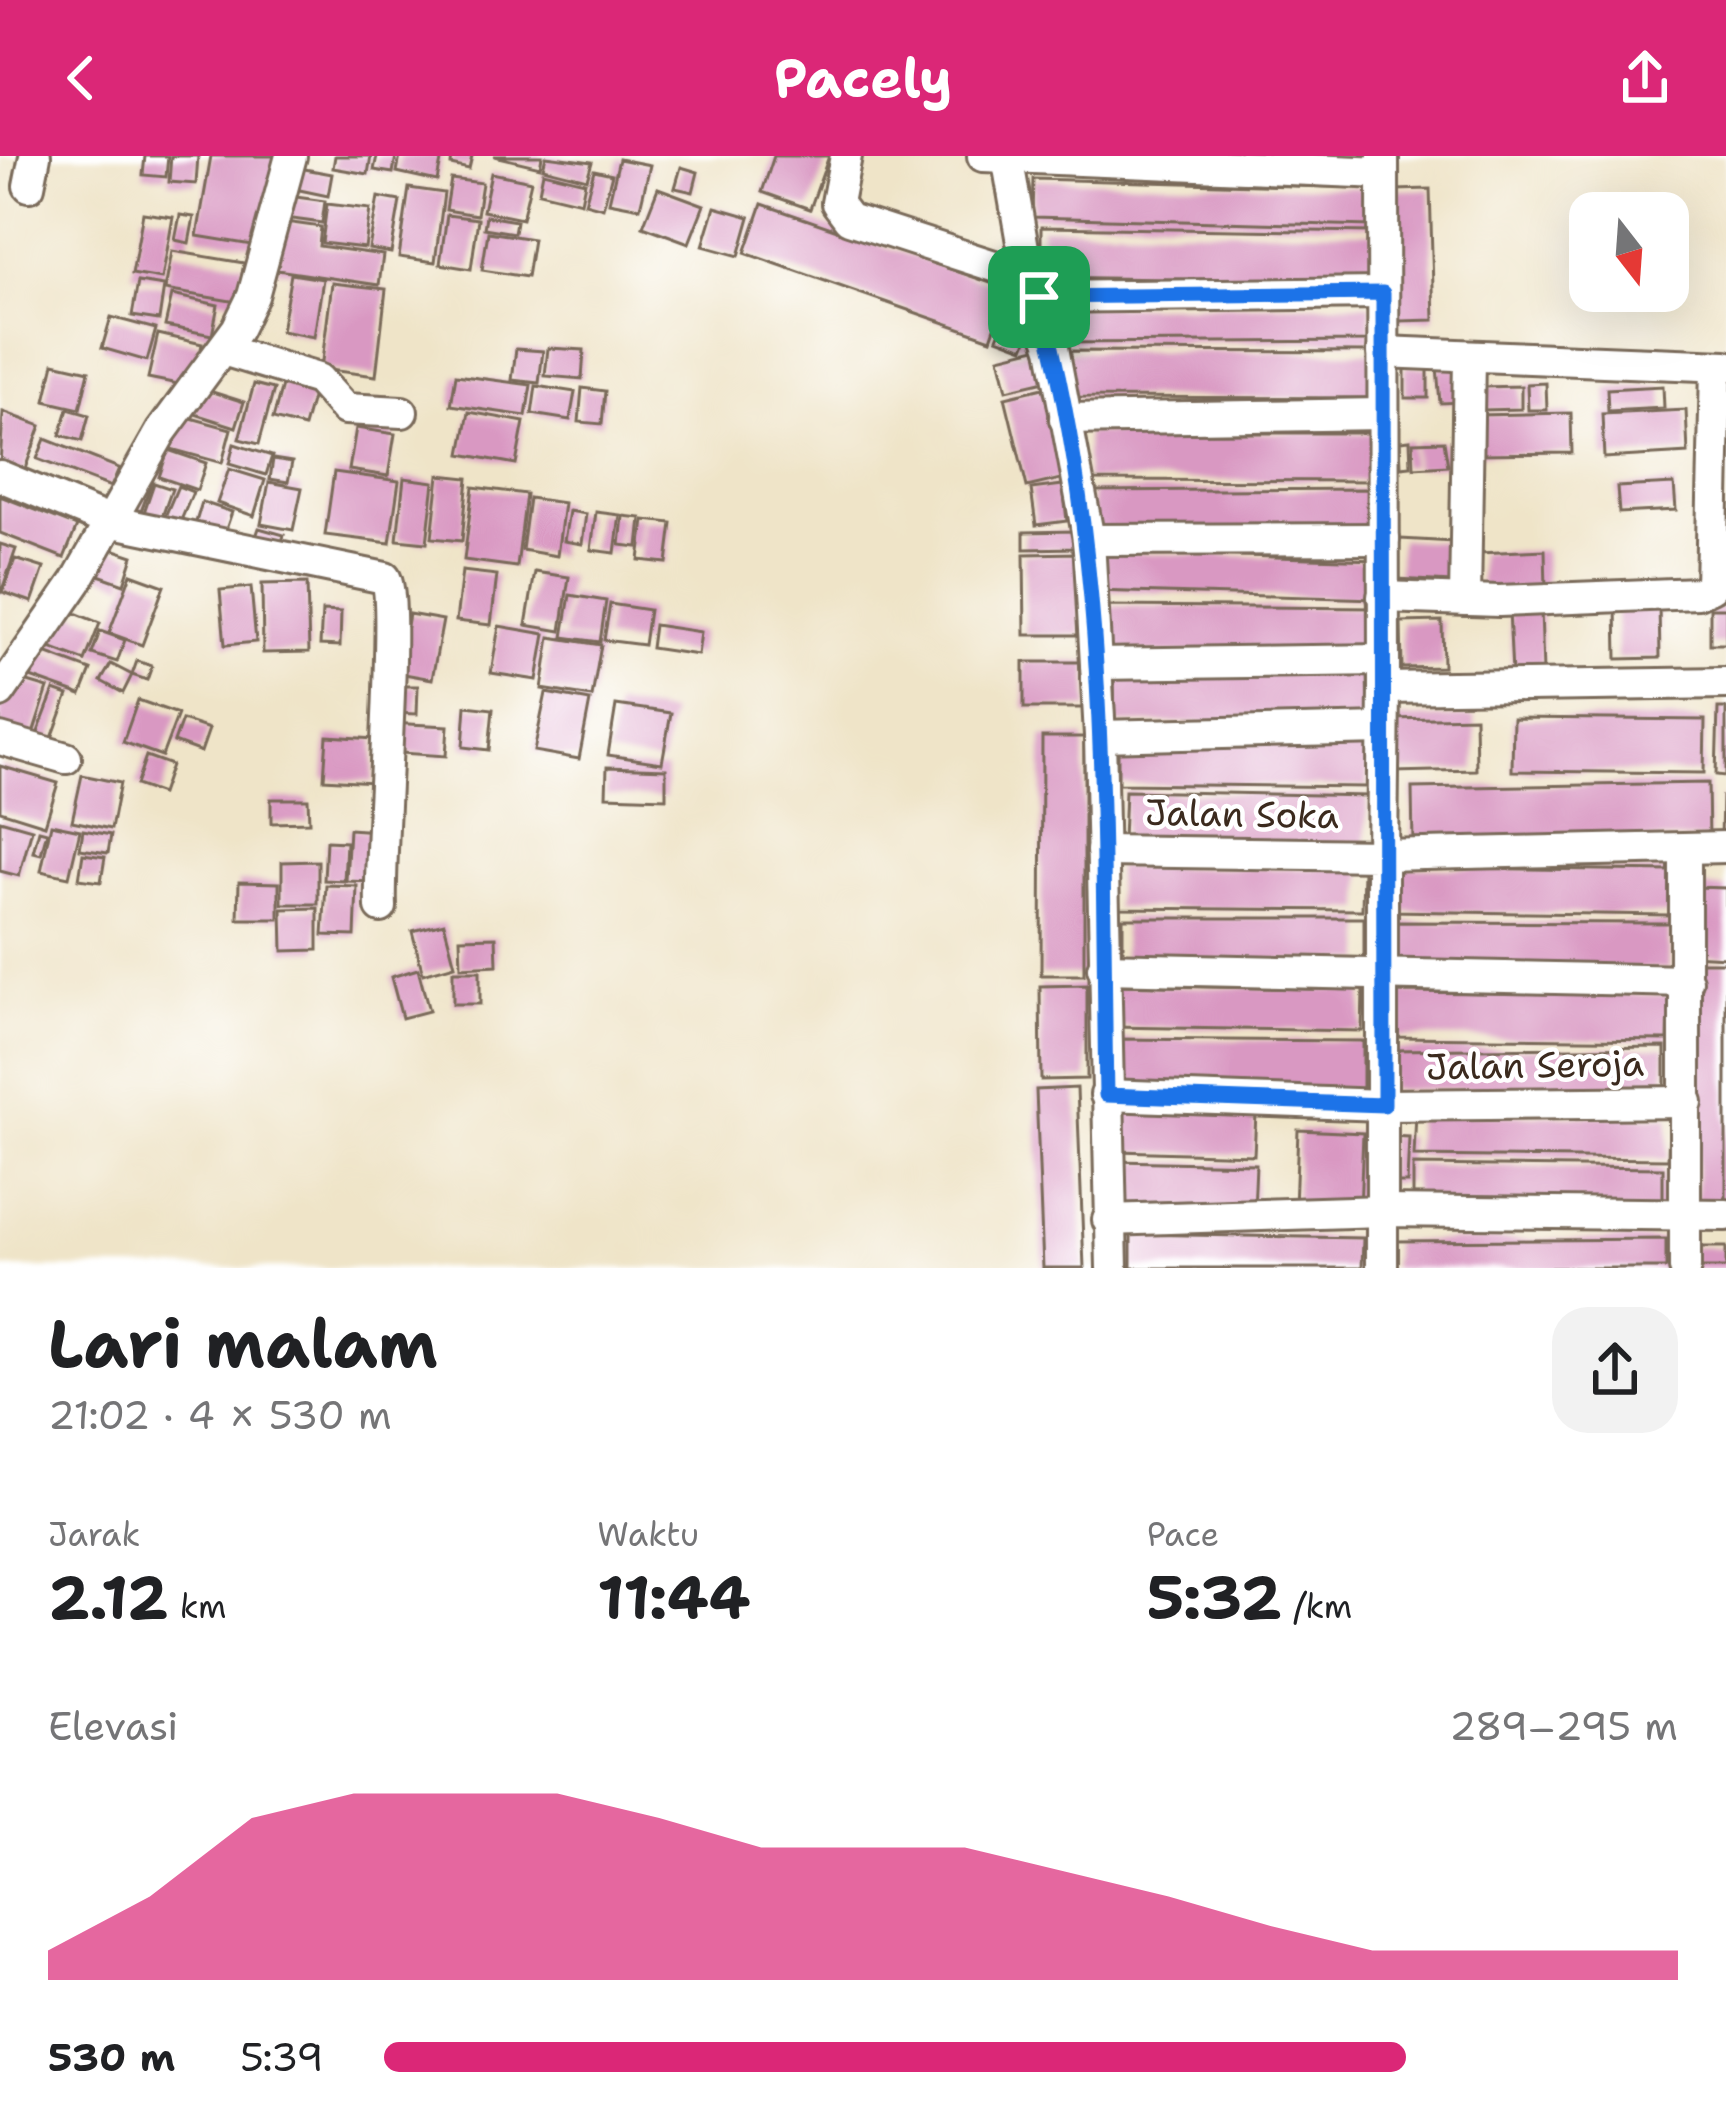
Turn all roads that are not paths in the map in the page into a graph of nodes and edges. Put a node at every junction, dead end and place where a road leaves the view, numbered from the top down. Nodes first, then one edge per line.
1 (291, 156) edge
2 (845, 156) edge
3 (999, 157) edge
4 (1383, 165) edge
5 (1034, 287) junction
6 (1383, 293) junction
7 (224, 350) junction
8 (1383, 352) junction
9 (1469, 357) junction
10 (1721, 366) edge
11 (402, 412) dead end
12 (1383, 414) junction
13 (1065, 419) junction
14 (0, 476) edge
15 (109, 521) junction
16 (1384, 539) junction
17 (1089, 540) junction
18 (1383, 596) junction
19 (1466, 600) junction
20 (1096, 664) junction
21 (1384, 674) junction
22 (1726, 683) edge
23 (0, 692) edge
24 (1383, 729) junction
25 (1100, 736) junction
26 (0, 739) edge
27 (65, 758) dead end
28 (1726, 847) edge
29 (1685, 850) junction
30 (1102, 851) junction
31 (1382, 855) junction
32 (381, 908) dead end
33 (1103, 968) junction
34 (1382, 974) junction
35 (1687, 981) junction
36 (1106, 1095) junction
37 (1687, 1102) junction
38 (1384, 1105) junction
39 (1382, 1211) junction
40 (1686, 1214) junction
41 (1726, 1215) edge
42 (1108, 1220) junction
43 (1112, 1268) edge
44 (1382, 1268) edge
45 (1685, 1268) edge

1 - 7 street
2 - 5 street
3 - 4 street
3 - 5 street
4 - 6 street
5 - 6 street
5 - 13 street
6 - 8 street
7 - 11 street
7 - 15 street
8 - 9 street
8 - 12 street
9 - 10 street
9 - 19 street
10 - 19 street
12 - 13 street
12 - 16 street
13 - 17 street
14 - 15 street
15 - 23 street
15 - 32 street
16 - 17 street
16 - 18 street
17 - 20 street
18 - 19 street
18 - 21 street
20 - 21 street
20 - 25 street
21 - 22 street
21 - 24 street
24 - 25 street
24 - 31 street
25 - 30 street
26 - 27 street
28 - 29 street, Jalan Soka
29 - 31 street, Jalan Soka
29 - 35 street
30 - 31 street, Jalan Soka
30 - 33 street
31 - 34 street
33 - 34 street
33 - 36 street
34 - 35 street
34 - 38 street
35 - 37 street
36 - 38 street, Jalan Seroja
36 - 42 street
37 - 38 street, Jalan Seroja
37 - 40 street
38 - 39 street
39 - 40 street
39 - 42 street
39 - 44 street
40 - 41 street
40 - 45 street
42 - 43 street

